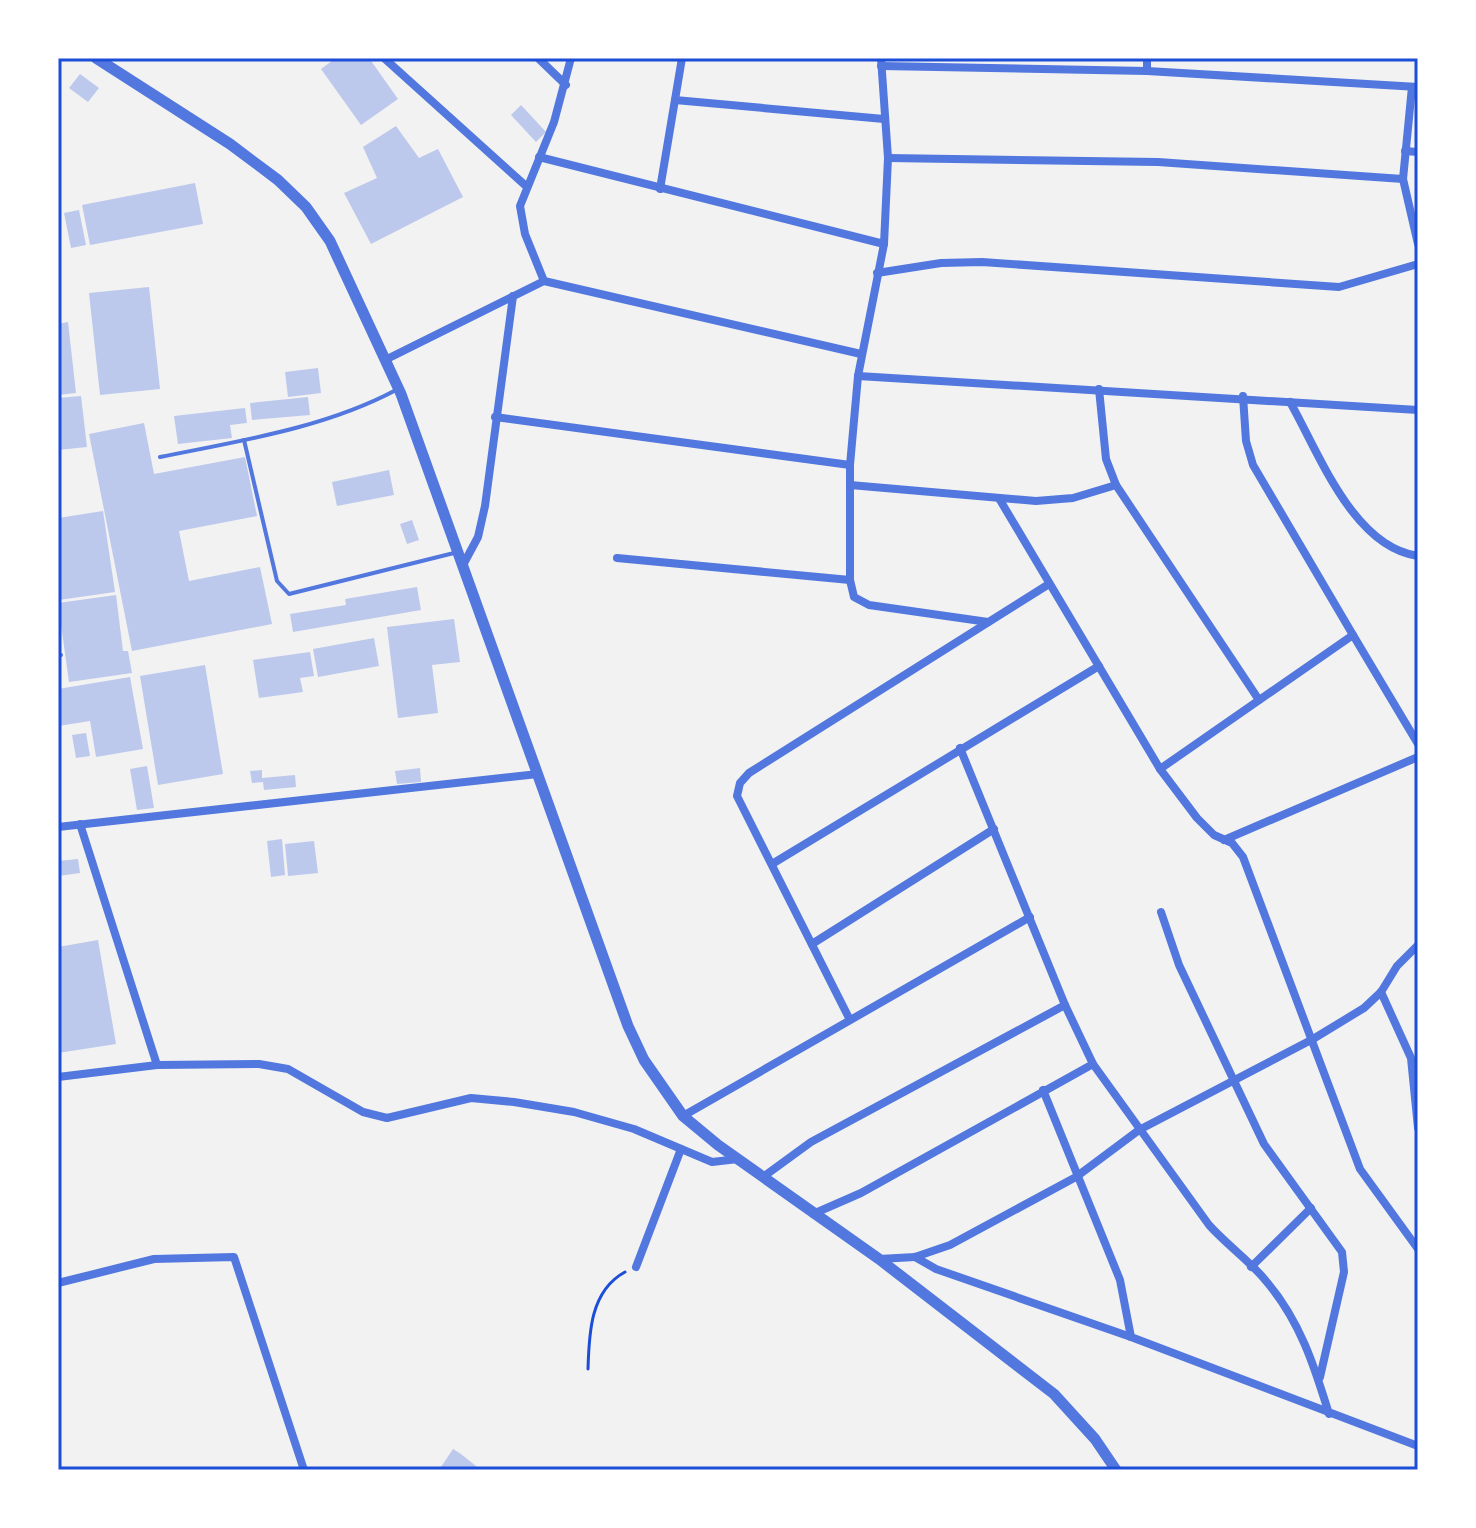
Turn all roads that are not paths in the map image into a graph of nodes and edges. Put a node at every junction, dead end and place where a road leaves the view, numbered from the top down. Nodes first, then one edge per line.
1 (96, 58) edge
2 (384, 58) edge
3 (538, 58) edge
4 (571, 58) edge
5 (682, 58) edge
6 (1147, 58) edge
7 (881, 62) edge
8 (1147, 71) junction
9 (566, 85) junction
10 (1415, 87) edge
11 (675, 100) junction
12 (884, 119) junction
13 (1405, 151) junction
14 (1418, 152) edge
15 (539, 157) junction
16 (888, 158) junction
17 (1403, 179) junction
18 (526, 186) junction
19 (660, 189) junction
20 (884, 244) junction
21 (1418, 244) edge
22 (1418, 264) edge
23 (877, 273) junction
24 (544, 281) junction
25 (513, 296) junction
26 (861, 354) junction
27 (385, 360) junction
28 (858, 376) junction
29 (399, 389) junction
30 (1099, 389) junction
31 (1243, 396) junction
32 (1290, 402) junction
33 (1418, 410) edge
34 (495, 417) junction
35 (244, 440) junction
36 (160, 457) dead end
37 (850, 465) junction
38 (850, 485) junction
39 (1116, 485) junction
40 (1000, 500) junction
41 (458, 552) junction
42 (1418, 556) edge
43 (617, 558) dead end
44 (463, 565) junction
45 (850, 580) junction
46 (1049, 584) junction
47 (988, 622) junction
48 (1353, 635) junction
49 (1099, 666) junction
50 (1259, 700) junction
51 (1418, 744) edge
52 (960, 748) junction
53 (1418, 757) edge
54 (1160, 769) junction
55 (538, 774) junction
56 (80, 824) junction
57 (58, 827) edge
58 (994, 829) junction
59 (1224, 840) junction
60 (772, 864) junction
61 (1161, 912) dead end
62 (1030, 917) junction
63 (812, 944) junction
64 (1418, 945) edge
65 (1381, 992) junction
66 (1065, 1005) junction
67 (849, 1018) junction
68 (1313, 1039) junction
69 (1093, 1064) junction
70 (157, 1065) junction
71 (58, 1077) edge
72 (1232, 1083) junction
73 (1043, 1090) junction
74 (683, 1116) junction
75 (1418, 1128) edge
76 (1139, 1130) junction
77 (681, 1149) junction
78 (739, 1159) junction
79 (763, 1177) junction
80 (1076, 1177) junction
81 (1311, 1208) junction
82 (813, 1214) junction
83 (1418, 1249) edge
84 (915, 1257) junction
85 (879, 1259) junction
86 (636, 1267) road end
87 (1251, 1267) junction
88 (58, 1283) edge
89 (1131, 1337) junction
90 (1319, 1382) junction
91 (1329, 1414) junction
92 (1418, 1446) edge
93 (304, 1470) edge
94 (1116, 1470) edge

1 - 27 street
2 - 18 street
3 - 9 street
4 - 9 street
5 - 11 street
6 - 8 street
7 - 8 street
7 - 12 street
8 - 10 street
9 - 15 street
10 - 13 street
11 - 12 street
11 - 19 street
12 - 16 street
13 - 14 street
13 - 17 street
15 - 18 street
15 - 19 street
16 - 17 street
16 - 20 street
17 - 21 street
18 - 24 street
19 - 20 street
20 - 23 street
22 - 23 street
23 - 26 street
24 - 25 street
24 - 26 street
25 - 27 street
25 - 34 street
26 - 28 street
27 - 29 street
28 - 30 street
28 - 37 street
29 - 35 lane
29 - 41 street
30 - 31 street
30 - 39 street
31 - 32 street
31 - 48 street
32 - 33 street
32 - 42 street
34 - 37 street
34 - 44 street
35 - 36 lane
35 - 41 lane
37 - 38 street
38 - 40 street
38 - 45 street
39 - 40 street
39 - 50 street
40 - 46 street
41 - 44 street
43 - 45 street
44 - 55 street
45 - 47 street
46 - 47 street
46 - 49 street
47 - 60 street
48 - 50 street
48 - 51 street
49 - 52 street
49 - 54 street
50 - 54 street
52 - 58 street
52 - 60 street
53 - 59 street
54 - 59 street
55 - 56 street
55 - 74 street
56 - 57 street
56 - 70 street
58 - 62 street
58 - 63 street
59 - 68 street
60 - 63 street
61 - 72 street
62 - 66 street
62 - 67 street
63 - 67 street
64 - 65 street
65 - 68 street
65 - 75 street
66 - 69 street
66 - 79 street
67 - 74 street
68 - 72 street
68 - 83 street
69 - 73 street
69 - 76 street
70 - 71 street
70 - 77 street
72 - 76 street
72 - 81 street
73 - 80 street
73 - 82 street
74 - 78 street
76 - 80 street
76 - 87 street
77 - 78 street
77 - 86 street
78 - 79 street
79 - 82 street
80 - 84 street
80 - 89 street
81 - 87 street
81 - 90 street
82 - 85 street
84 - 85 street
84 - 89 street
85 - 94 street
87 - 90 street
88 - 93 street
89 - 91 street
90 - 91 street
91 - 92 street

